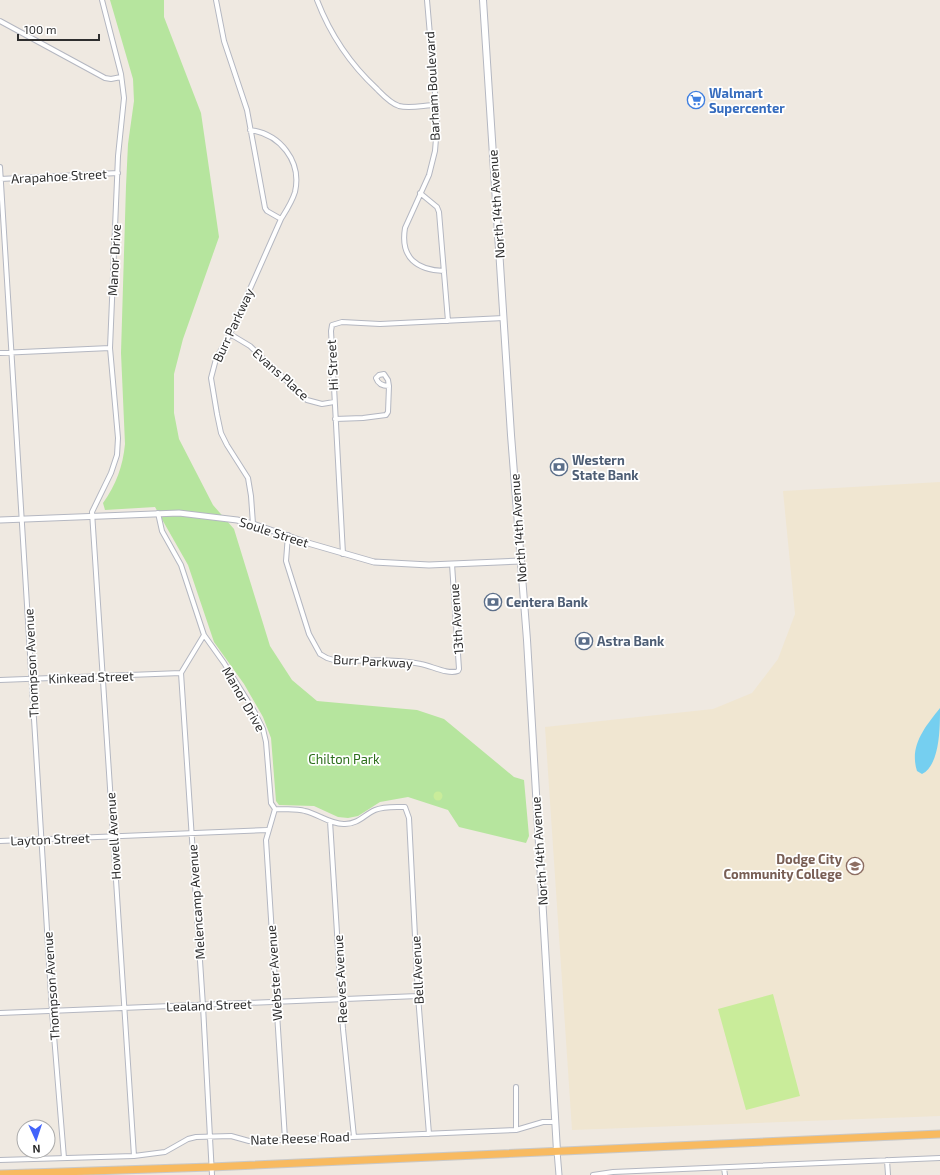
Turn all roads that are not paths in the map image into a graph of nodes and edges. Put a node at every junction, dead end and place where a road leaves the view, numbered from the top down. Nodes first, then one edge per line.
1 (102, 0) edge
2 (216, 0) edge
3 (317, 0) edge
4 (427, 0) edge
5 (482, 0) edge
6 (0, 21) edge
7 (121, 77) junction
8 (436, 105) junction
9 (250, 130) junction
10 (0, 167) edge
11 (118, 173) junction
12 (0, 179) edge
13 (420, 193) junction
14 (281, 220) junction
15 (444, 271) junction
16 (504, 318) junction
17 (448, 321) junction
18 (230, 334) junction
19 (110, 348) junction
20 (12, 352) junction
21 (0, 353) edge
22 (389, 386) dead end
23 (334, 402) junction
24 (335, 419) junction
25 (158, 513) junction
26 (92, 516) junction
27 (22, 519) junction
28 (0, 520) edge
29 (253, 524) junction
30 (288, 535) junction
31 (343, 554) junction
32 (521, 561) junction
33 (452, 564) junction
34 (204, 635) junction
35 (456, 672) joint
36 (181, 673) junction
37 (103, 676) junction
38 (32, 679) junction
39 (0, 680) edge
40 (275, 809) junction
41 (330, 820) junction
42 (268, 830) junction
43 (191, 833) junction
44 (113, 836) junction
45 (41, 839) junction
46 (0, 841) edge
47 (418, 996) junction
48 (341, 999) junction
49 (276, 1003) junction
50 (203, 1006) junction
51 (124, 1008) junction
52 (52, 1011) junction
53 (0, 1013) edge
54 (516, 1087) dead end
55 (556, 1122) junction
56 (516, 1130) junction
57 (429, 1134) junction
58 (940, 1134) edge
59 (210, 1137) junction
60 (354, 1137) junction
61 (285, 1139) junction
62 (557, 1151) junction
63 (134, 1156) junction
64 (64, 1158) junction
65 (940, 1158) edge
66 (0, 1160) edge
67 (887, 1160) junction
68 (212, 1166) junction
69 (724, 1168) junction
70 (0, 1174) edge
71 (212, 1175) edge
72 (559, 1175) edge
73 (593, 1175) edge
74 (725, 1175) edge
75 (888, 1175) edge

1 - 7 street, Manor Drive
2 - 9 street
3 - 8 street
4 - 8 street, Barham Boulevard
5 - 16 main road, North 14th Avenue
6 - 7 street
7 - 11 street, Manor Drive
8 - 13 street, Barham Boulevard
9 - 14 street
9 - 14 street, Burr Parkway
10 - 12 street, Thompson Avenue
11 - 12 street, Arapahoe Street
11 - 19 street, Manor Drive
12 - 20 street, Thompson Avenue
13 - 15 street
13 - 15 street, Barham Boulevard
14 - 18 street, Burr Parkway
15 - 17 street
16 - 17 street, Hi Street
16 - 32 main road, North 14th Avenue
17 - 23 street, Hi Street
18 - 23 street, Evans Place
18 - 29 street, Burr Parkway
19 - 20 street
19 - 26 street, Manor Drive
20 - 21 street
20 - 27 street, Thompson Avenue
22 - 24 street
23 - 24 street, Hi Street
24 - 31 street, Hi Street
25 - 26 street, Soule Street
25 - 29 street, Soule Street
25 - 34 street, Manor Drive
26 - 27 street, Soule Street
26 - 37 street, Howell Avenue
27 - 28 street, Soule Street
27 - 38 street, Thompson Avenue
29 - 30 street, Soule Street
30 - 31 street, Soule Street
30 - 35 street, Burr Parkway
31 - 33 street, Soule Street
32 - 33 street, Soule Street
32 - 55 main road, North 14th Avenue
33 - 35 street, 13th Avenue
34 - 36 street
34 - 40 street, Manor Drive
36 - 37 street, Kinkead Street
36 - 43 street, Melencamp Avenue
37 - 38 street, Kinkead Street
37 - 44 street, Howell Avenue
38 - 39 street, Kinkead Street
38 - 45 street, Thompson Avenue
40 - 41 street
40 - 42 street, Webster Avenue
41 - 47 street, Bell Avenue
41 - 48 street, Reeves Avenue
42 - 43 street, Layton Street
42 - 49 street, Webster Avenue
43 - 44 street, Layton Street
43 - 50 street, Melencamp Avenue
44 - 45 street, Layton Street
44 - 51 street, Howell Avenue
45 - 46 street, Layton Street
45 - 52 street, Thompson Avenue
47 - 48 street, Lealand Street
47 - 57 street, Bell Avenue
48 - 49 street, Lealand Street
48 - 60 street, Reeves Avenue
49 - 50 street, Lealand Street
49 - 61 street, Webster Avenue
50 - 51 street, Lealand Street
50 - 59 street, Melencamp Avenue
51 - 52 street, Lealand Street
51 - 63 street, Howell Avenue
52 - 53 street, Lealand Street
52 - 64 street, Thompson Avenue
54 - 56 street
55 - 56 street, Nate Reese Road
55 - 62 main road, North 14th Avenue
56 - 57 street, Nate Reese Road
57 - 60 street, Nate Reese Road
58 - 62 highway
59 - 61 street, Nate Reese Road
59 - 63 street, Nate Reese Road
59 - 68 street, Melencamp Avenue
60 - 61 street, Nate Reese Road
62 - 68 highway
62 - 72 street, North 14th Avenue
63 - 64 street, Nate Reese Road
64 - 66 street, Nate Reese Road
65 - 67 street
67 - 69 street
67 - 75 street
68 - 70 highway
68 - 71 street, Melencamp Avenue
69 - 73 street
69 - 74 street

